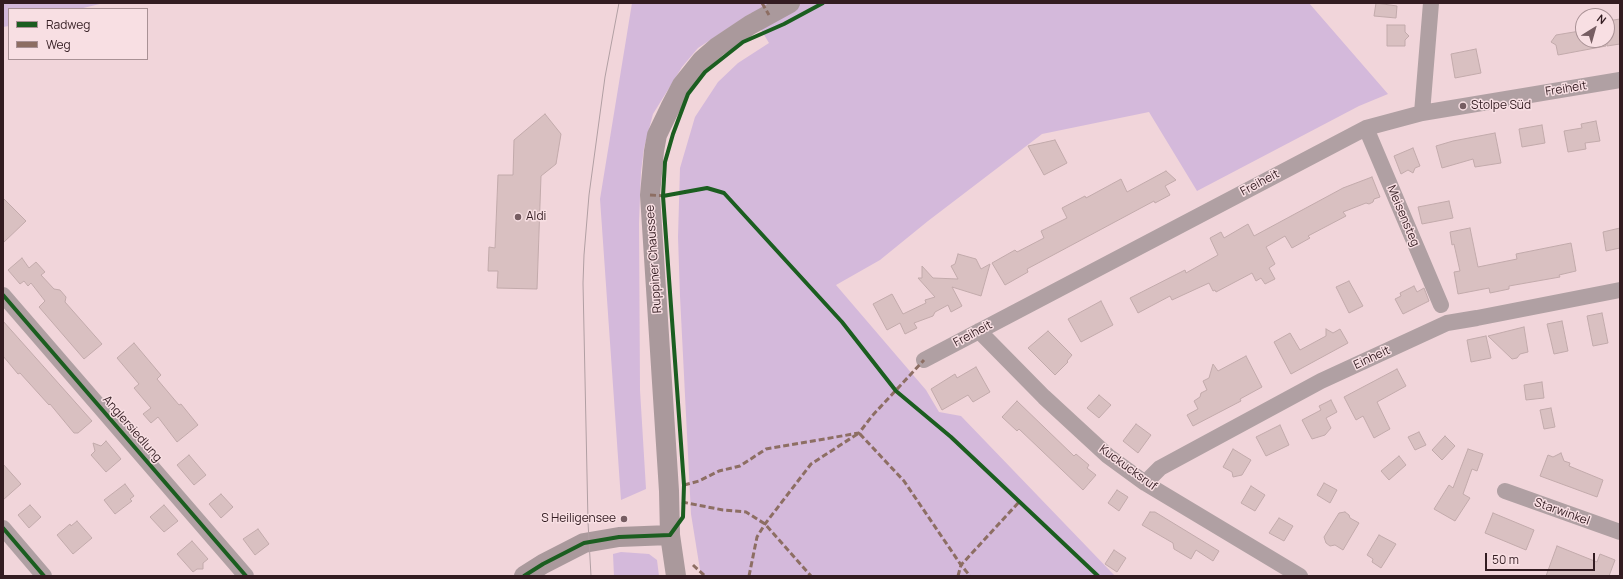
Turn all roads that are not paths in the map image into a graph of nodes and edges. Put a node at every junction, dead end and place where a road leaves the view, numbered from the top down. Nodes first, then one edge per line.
1 (790, 3) edge
2 (1431, 3) edge
3 (1620, 80) edge
4 (1422, 113) junction
5 (1366, 128) junction
6 (1620, 290) edge
7 (3, 295) edge
8 (1441, 305) dead end
9 (979, 331) junction
10 (924, 360) dead end
11 (1145, 483) junction
12 (1505, 491) dead end
13 (3, 528) edge
14 (1620, 532) edge
15 (670, 535) junction
16 (44, 576) edge
17 (246, 576) edge
18 (524, 576) edge
19 (676, 576) edge
20 (1300, 576) edge

1 - 15 main road, Ruppiner Chaussee
2 - 4 street
3 - 4 street, Freiheit
4 - 5 street, Freiheit
5 - 8 street, Meisensteg
5 - 9 street, Freiheit
6 - 11 street, Einheit
7 - 17 street, Anglersiedlung
9 - 10 street, Freiheit
9 - 11 street, Kuckucksruf
11 - 20 street, Kuckucksruf
12 - 14 street, Starwinkel
13 - 16 street
15 - 18 main road
15 - 19 main road, Ruppiner Chaussee

